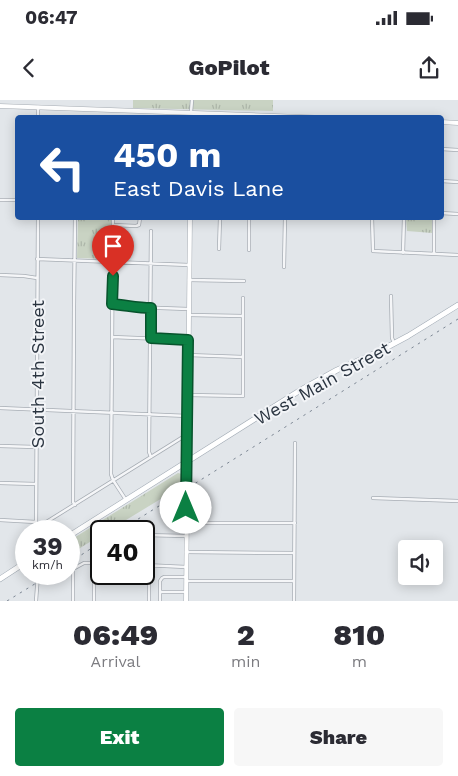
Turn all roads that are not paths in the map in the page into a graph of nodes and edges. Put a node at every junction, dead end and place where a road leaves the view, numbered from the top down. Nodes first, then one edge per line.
1 (192, 100) edge
2 (0, 106) edge
3 (38, 107) junction
4 (191, 112) junction
5 (38, 115) edge
6 (190, 115) edge
7 (260, 115) edge
8 (444, 122) edge
9 (458, 123) edge
10 (444, 149) edge
11 (458, 150) edge
12 (444, 181) edge
13 (458, 182) edge
14 (0, 200) edge
15 (15, 200) edge
16 (444, 213) edge
17 (458, 214) edge
18 (38, 220) edge
19 (75, 220) edge
20 (113, 220) edge
21 (140, 220) edge
22 (190, 220) edge
23 (220, 220) edge
24 (249, 220) edge
25 (285, 220) edge
26 (372, 220) edge
27 (404, 220) edge
28 (434, 220) edge
29 (113, 225) junction
30 (151, 231) dead end
31 (219, 249) dead end
32 (249, 250) dead end
33 (284, 251) junction
34 (279, 252) dead end
35 (403, 253) junction
36 (434, 254) junction
37 (458, 254) edge
38 (37, 259) junction
39 (75, 260) junction
40 (113, 262) junction
41 (151, 263) junction
42 (189, 265) junction
43 (284, 266) dead end
44 (0, 275) edge
45 (38, 278) junction
46 (189, 280) junction
47 (244, 281) dead end
48 (391, 296) dead end
49 (243, 298) dead end
50 (112, 304) junction
51 (458, 305) edge
52 (151, 308) junction
53 (188, 309) junction
54 (188, 315) junction
55 (243, 316) junction
56 (112, 337) junction
57 (151, 338) junction
58 (188, 340) junction
59 (394, 343) junction
60 (188, 355) junction
61 (243, 357) junction
62 (188, 394) junction
63 (0, 408) edge
64 (36, 410) junction
65 (74, 411) junction
66 (112, 413) junction
67 (150, 414) junction
68 (188, 416) junction
69 (187, 436) junction
70 (295, 443) dead end
71 (0, 446) edge
72 (36, 447) junction
73 (151, 457) junction
74 (187, 462) junction
75 (113, 480) junction
76 (0, 483) edge
77 (36, 484) junction
78 (373, 498) dead end
79 (126, 500) junction
80 (458, 500) edge
81 (75, 505) junction
82 (0, 520) edge
83 (36, 520) edge
84 (50, 520) edge
85 (15, 521) edge
86 (186, 523) junction
87 (295, 523) junction
88 (80, 529) edge
89 (155, 535) edge
90 (186, 536) junction
91 (186, 552) junction
92 (294, 553) junction
93 (90, 563) edge
94 (155, 565) edge
95 (186, 567) junction
96 (15, 569) edge
97 (0, 579) edge
98 (186, 579) junction
99 (294, 581) junction
100 (37, 585) edge
101 (94, 585) edge
102 (149, 585) edge
103 (160, 592) junction
104 (186, 592) junction
105 (36, 601) edge
106 (73, 601) edge
107 (94, 601) edge
108 (149, 601) edge
109 (160, 601) edge
110 (186, 601) edge
111 (294, 601) edge

1 - 4 street
2 - 3 street
3 - 4 street
3 - 5 street
4 - 6 street
4 - 7 street
8 - 9 street
10 - 11 street
12 - 13 street
14 - 15 street
16 - 17 street
18 - 38 street, South 4th Street
19 - 39 street
20 - 29 street
21 - 29 street
22 - 42 street
23 - 31 street
24 - 32 street
25 - 33 street
26 - 35 street
27 - 35 street
28 - 36 street
29 - 40 street
30 - 41 street
33 - 34 street
33 - 43 street
35 - 36 street
36 - 37 street
38 - 39 street
38 - 45 street, South 4th Street
39 - 40 street
39 - 65 street
40 - 41 street
40 - 50 street
41 - 42 street
41 - 52 street
42 - 46 street
44 - 45 street
45 - 64 street, South 4th Street
46 - 47 street
46 - 53 street
48 - 59 street
49 - 55 street
50 - 52 street
50 - 56 street
51 - 59 main road, West Main Street
52 - 53 street
52 - 57 street
53 - 54 street
54 - 55 street
54 - 58 street
55 - 61 street
56 - 57 street
56 - 66 street
57 - 58 street
57 - 67 street
58 - 60 street
59 - 74 main road, West Main Street
60 - 61 street
60 - 62 street
61 - 62 street
62 - 68 street
63 - 64 street
64 - 65 street
64 - 72 street, South 4th Street
65 - 66 street
65 - 81 street
66 - 67 street
66 - 75 street
67 - 68 street
67 - 73 street
68 - 69 street
69 - 73 street
69 - 74 street
70 - 87 street
71 - 72 street
72 - 77 street, South 4th Street
73 - 75 street
74 - 79 main road, West Main Street
74 - 86 street
75 - 79 street
75 - 81 street
76 - 77 street
77 - 83 street, South 4th Street
78 - 80 street
79 - 88 main road, West Main Street
81 - 84 street
82 - 85 street
86 - 87 street
86 - 90 street
87 - 92 street
89 - 90 street
90 - 91 street
91 - 92 street
91 - 95 street
92 - 99 street
93 - 106 street
94 - 95 street
95 - 98 street
96 - 97 main road
98 - 99 street
98 - 103 street
98 - 104 street
99 - 111 street
100 - 105 street
101 - 107 street
102 - 108 street
103 - 104 street
103 - 109 street
104 - 110 street

